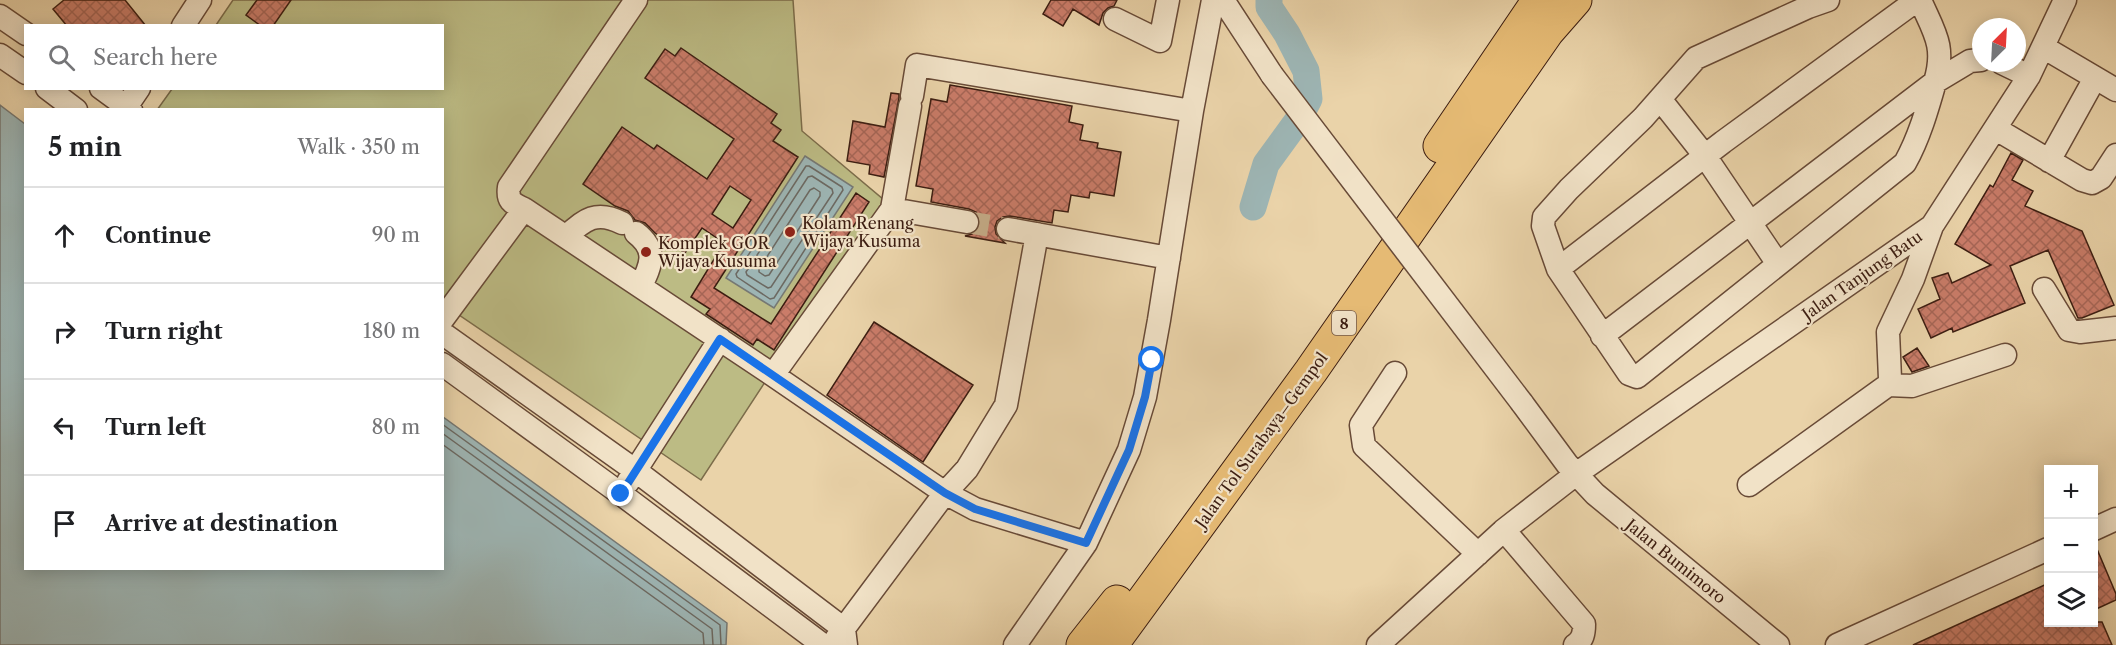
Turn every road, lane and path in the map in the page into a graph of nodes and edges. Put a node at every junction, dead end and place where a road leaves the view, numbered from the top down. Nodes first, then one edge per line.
1 (200, 0) edge
2 (636, 0) edge
3 (1168, 0) edge
4 (1213, 0) edge
5 (1223, 0) edge
6 (1539, 0) edge
7 (1575, 0) edge
8 (1828, 0) edge
9 (1919, 0) edge
10 (2065, 0) edge
11 (0, 16) edge
12 (1115, 19) dead end
13 (184, 24) edge
14 (24, 33) edge
15 (2043, 47) junction
16 (0, 55) edge
17 (1972, 61) edge
18 (24, 72) edge
19 (2021, 72) edge
20 (2029, 76) junction
21 (2095, 78) junction
22 (1935, 82) junction
23 (50, 90) edge
24 (105, 90) edge
25 (2116, 90) edge
26 (1660, 99) junction
27 (130, 104) edge
28 (73, 108) edge
29 (1192, 111) junction
30 (1996, 129) junction
31 (2116, 155) edge
32 (1705, 156) junction
33 (2049, 161) junction
34 (524, 209) junction
35 (892, 209) junction
36 (967, 222) tunnel mouth
37 (1750, 223) junction
38 (1932, 226) junction
39 (1008, 229) tunnel mouth
40 (1037, 234) junction
41 (566, 237) junction
42 (1169, 258) junction
43 (1778, 264) junction
44 (1558, 269) junction
45 (640, 286) junction
46 (2044, 289) dead end
47 (444, 317) edge
48 (2116, 328) edge
49 (444, 334) edge
50 (1602, 336) junction
51 (720, 339) junction
52 (2005, 355) dead end
53 (444, 365) edge
54 (1395, 373) dead end
55 (773, 375) junction
56 (516, 385) junction
57 (1888, 385) junction
58 (500, 406) junction
59 (636, 471) junction
60 (1576, 474) junction
61 (1749, 485) dead end
62 (945, 493) junction
63 (621, 494) junction
64 (2116, 519) edge
65 (2098, 527) edge
66 (1504, 530) junction
67 (1086, 543) junction
68 (2044, 551) edge
69 (1478, 554) junction
70 (841, 640) edge
71 (823, 645) edge
72 (1015, 645) edge
73 (1083, 645) edge
74 (1111, 645) edge
75 (1378, 645) edge
76 (1575, 645) edge
77 (1778, 645) edge
78 (1837, 645) edge

1 - 13 street
2 - 34 street
3 - 12 street
4 - 29 street
5 - 60 street, Jalan Bumimoro, bridge
6 - 73 highway, Jalan Tol Surabaya–Gempol / 8
7 - 74 highway, Jalan Tol Surabaya–Gempol / 8
8 - 26 street
9 - 22 street
9 - 32 street
10 - 15 street, Jalan Tanjung Batu
11 - 14 street
15 - 20 street, Jalan Tanjung Batu
15 - 21 street
16 - 18 street
17 - 22 street
19 - 20 street
20 - 30 street, Jalan Tanjung Batu
21 - 25 street
21 - 33 street
22 - 37 street
22 - 43 street
23 - 28 street
24 - 27 street
26 - 32 street
26 - 44 street
29 - 35 street
29 - 42 street
30 - 33 street
30 - 38 street, Jalan Tanjung Batu
31 - 33 street
32 - 37 street
32 - 44 street
34 - 41 street
34 - 47 street
35 - 36 street
35 - 55 street
37 - 43 street
37 - 50 street
38 - 57 street
38 - 60 street, Jalan Tanjung Batu
39 - 40 street
40 - 42 street
40 - 62 street
41 - 45 street
41 - 45 street
42 - 67 street
43 - 50 street
44 - 50 street
45 - 51 street
46 - 48 street
49 - 56 street
51 - 55 street
51 - 59 street
52 - 57 street
53 - 58 street
54 - 69 street
55 - 62 street
56 - 58 street
56 - 59 street
57 - 61 street
58 - 63 street
59 - 63 street
59 - 70 street
60 - 66 street, Jalan Tanjung Batu
60 - 77 street, Jalan Bumimoro
62 - 67 street
62 - 70 street
63 - 71 street
64 - 65 street
66 - 69 street, Jalan Tanjung Batu
66 - 76 street
67 - 72 street
68 - 78 street
69 - 75 street, Jalan Tanjung Batu

